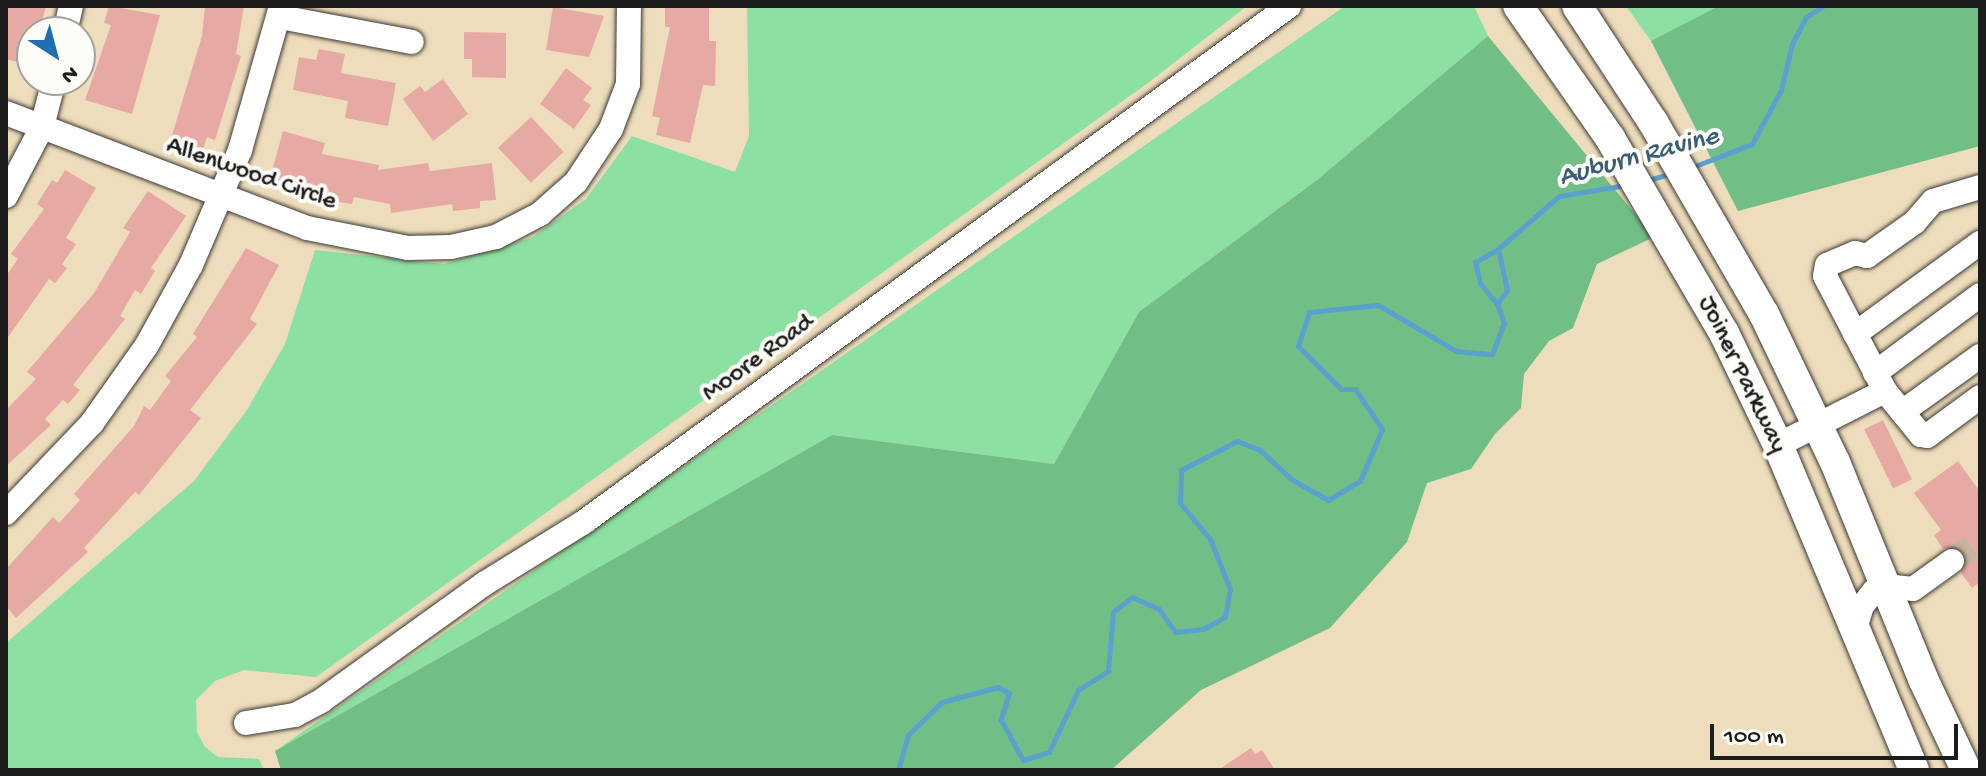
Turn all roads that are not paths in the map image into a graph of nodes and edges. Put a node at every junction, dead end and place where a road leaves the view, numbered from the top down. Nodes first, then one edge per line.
1 (629, 6) edge
2 (1289, 6) edge
3 (1518, 6) edge
4 (1577, 6) edge
5 (281, 12) edge
6 (412, 42) dead end
7 (50, 96) edge
8 (6, 113) edge
9 (42, 127) junction
10 (1980, 187) edge
11 (6, 196) edge
12 (220, 198) junction
13 (1980, 243) edge
14 (1980, 295) edge
15 (1855, 334) junction
16 (1980, 356) edge
17 (1880, 382) junction
18 (1980, 397) edge
19 (1902, 412) junction
20 (1819, 427) junction
21 (1778, 445) junction
22 (6, 513) edge
23 (1952, 561) tunnel mouth
24 (1885, 586) junction
25 (1854, 632) junction
26 (246, 723) dead end
27 (1914, 770) edge
28 (1966, 770) edge

1 - 12 street, Allenwood Circle
2 - 26 street, Moore Road
3 - 21 main road, Joiner Parkway
4 - 20 main road, Joiner Parkway
5 - 6 street
5 - 12 street
7 - 9 street
8 - 9 street, Allenwood Circle
9 - 11 street
9 - 12 street, Allenwood Circle
10 - 15 street
12 - 22 street
13 - 15 street
14 - 17 street
15 - 17 street
16 - 19 street
17 - 19 street
17 - 20 street
18 - 19 street
20 - 21 street
20 - 24 main road, Joiner Parkway
21 - 25 main road, Joiner Parkway
23 - 24 street
24 - 25 street
24 - 28 main road, Joiner Parkway
25 - 27 main road, Joiner Parkway

